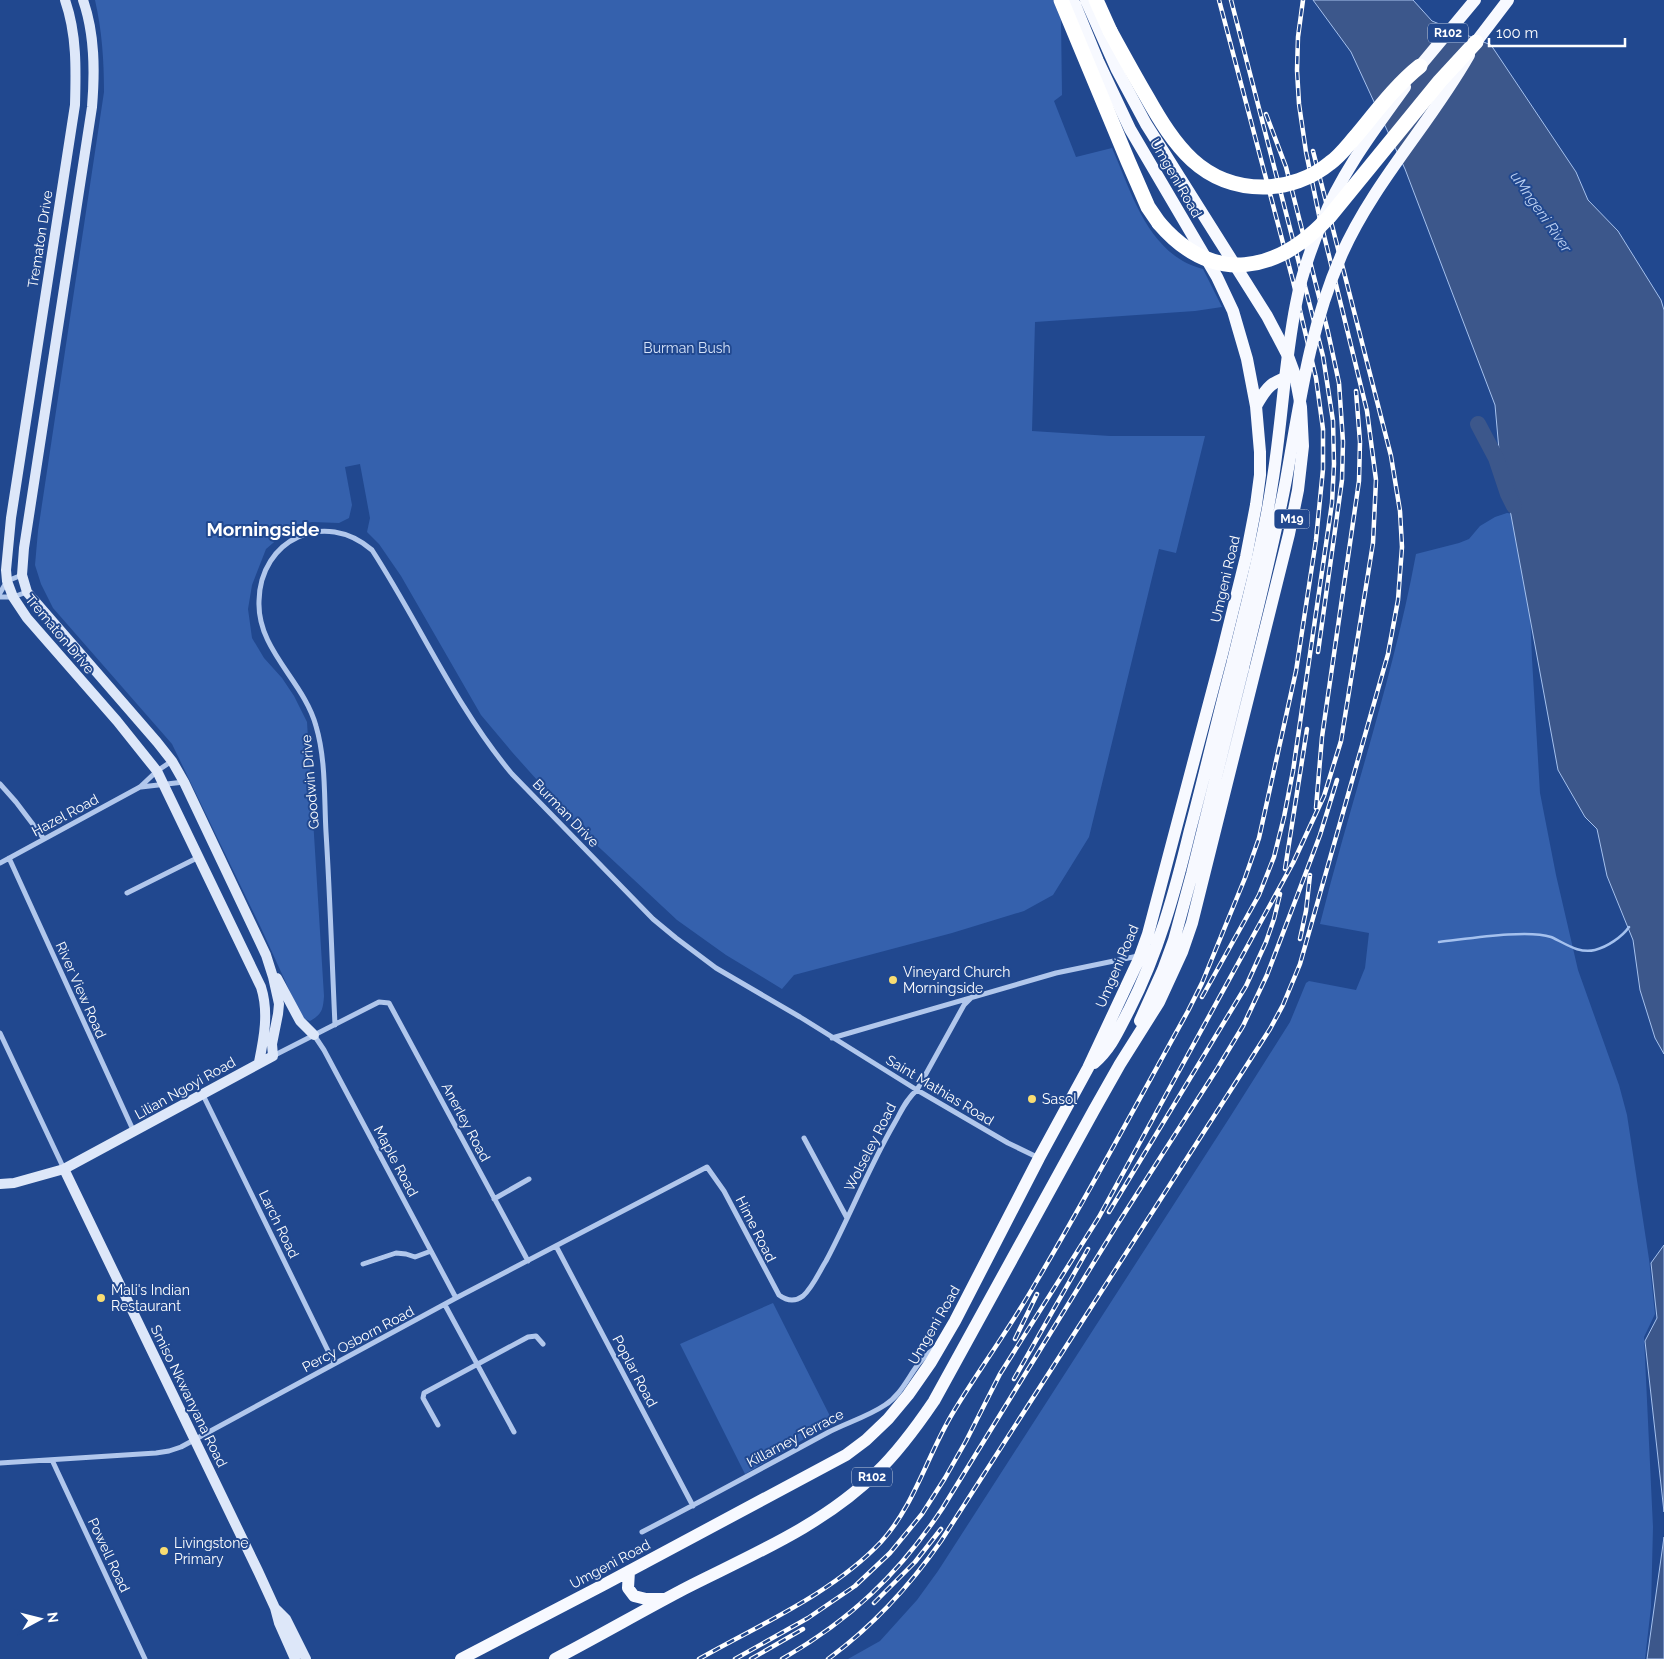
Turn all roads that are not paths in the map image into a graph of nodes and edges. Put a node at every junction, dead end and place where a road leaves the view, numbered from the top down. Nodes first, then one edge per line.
1 (65, 0) edge
2 (83, 0) edge
3 (1061, 0) edge
4 (1073, 0) edge
5 (1086, 0) edge
6 (1096, 0) edge
7 (1475, 0) edge
8 (1508, 0) edge
9 (1476, 42) junction
10 (1420, 66) junction
11 (75, 105) junction
12 (92, 106) junction
13 (58, 218) junction
14 (74, 220) junction
15 (43, 310) junction
16 (60, 313) junction
17 (1295, 375) junction
18 (33, 383) junction
19 (49, 386) junction
20 (1256, 406) junction
21 (17, 484) junction
22 (33, 486) junction
23 (356, 538) joint
24 (22, 575) junction
25 (7, 581) junction
26 (27, 592) junction
27 (0, 595) edge
28 (13, 597) junction
29 (1238, 664) junction
30 (97, 673) junction
31 (85, 685) junction
32 (172, 761) junction
33 (157, 771) junction
34 (184, 782) junction
35 (0, 784) edge
36 (164, 784) junction
37 (140, 787) junction
38 (44, 839) junction
39 (200, 857) junction
40 (9, 858) junction
41 (0, 863) edge
42 (232, 883) junction
43 (216, 891) junction
44 (127, 893) dead end
45 (266, 955) junction
46 (1141, 955) junction
47 (270, 966) junction
48 (254, 973) junction
49 (972, 996) junction
50 (379, 1002) joint
51 (335, 1025) junction
52 (0, 1033) edge
53 (314, 1035) junction
54 (832, 1038) junction
55 (272, 1056) junction
56 (259, 1062) junction
57 (1120, 1064) junction
58 (1088, 1068) junction
59 (917, 1090) junction
60 (203, 1095) junction
61 (134, 1132) junction
62 (804, 1138) dead end
63 (1039, 1158) junction
64 (707, 1167) joint
65 (64, 1169) junction
66 (529, 1179) dead end
67 (0, 1184) edge
68 (494, 1199) junction
69 (847, 1218) junction
70 (556, 1246) junction
71 (431, 1251) junction
72 (528, 1262) junction
73 (363, 1264) dead end
74 (456, 1298) junction
75 (786, 1300) joint
76 (445, 1305) junction
77 (543, 1344) dead end
78 (941, 1344) junction
79 (334, 1363) junction
80 (477, 1364) junction
81 (438, 1425) dead end
82 (514, 1432) dead end
83 (195, 1439) junction
84 (52, 1460) junction
85 (0, 1463) edge
86 (693, 1506) junction
87 (642, 1532) dead end
88 (630, 1572) junction
89 (666, 1599) junction
90 (275, 1608) junction
91 (146, 1659) edge
92 (295, 1659) edge
93 (306, 1659) edge
94 (460, 1659) edge
95 (555, 1659) edge

1 - 11 street, Trematon Drive
2 - 12 street, Trematon Drive
3 - 9 highway, bridge
4 - 20 main road, Umgeni Road / M19
5 - 17 main road, Umgeni Road / M19
6 - 10 highway, bridge
7 - 10 main road, R102
8 - 9 main road, R102
9 - 29 main road, bridge
10 - 29 main road, bridge
11 - 12 street
11 - 13 street, Trematon Drive
12 - 14 street, Trematon Drive
13 - 14 street
13 - 15 street, Trematon Drive
14 - 16 street, Trematon Drive
15 - 16 street
15 - 18 street, Trematon Drive
16 - 19 street, Trematon Drive
17 - 20 main road
17 - 57 main road, Umgeni Road / M19
18 - 19 street
18 - 21 street, Trematon Drive
19 - 22 street, Trematon Drive
20 - 46 main road, Umgeni Road / M19
21 - 22 street
21 - 25 street, Trematon Drive
22 - 24 street, Trematon Drive
23 - 51 street, Goodwin Drive
23 - 54 street, Burman Drive
24 - 25 street
24 - 26 street, Trematon Drive
25 - 27 street
25 - 28 street, Trematon Drive
26 - 28 street
26 - 30 street, Trematon Drive
27 - 28 street
28 - 31 street, Trematon Drive
29 - 57 main road
29 - 58 main road
30 - 31 street
30 - 32 street, Trematon Drive
31 - 33 street, Trematon Drive
32 - 33 street, Hazel Road
32 - 34 street, Trematon Drive
33 - 36 street, Trematon Drive
33 - 37 street, Hazel Road
34 - 36 street, Hazel Road
34 - 42 street, Trematon Drive
35 - 38 street
36 - 37 street, Hazel Road
36 - 39 street, Trematon Drive
37 - 38 street, Hazel Road
38 - 40 street, Hazel Road
39 - 43 street, Trematon Drive
39 - 44 street
40 - 41 street, Hazel Road
40 - 61 street, River View Road
42 - 43 street
42 - 45 street, Trematon Drive
43 - 48 street, Trematon Drive
45 - 47 street, Trematon Drive
45 - 53 street
46 - 49 street
46 - 58 main road, Umgeni Road / M19
47 - 48 street
47 - 55 street, Trematon Drive
48 - 56 street, Trematon Drive
49 - 54 street
49 - 59 street, Wolseley Road
50 - 51 street, Lilian Ngoyi Road
50 - 68 street, Anerley Road
51 - 53 street, Lilian Ngoyi Road
52 - 65 street, Smiso Nkwanyana Road
53 - 55 street, Lilian Ngoyi Road
53 - 71 street, Maple Road
54 - 59 street, Saint Mathias Road
55 - 56 street, Lilian Ngoyi Road
56 - 60 street, Lilian Ngoyi Road
57 - 89 main road, Umgeni Road / R102
58 - 63 main road, Umgeni Road / R102
59 - 63 street, Saint Mathias Road
59 - 69 street, Wolseley Road
60 - 61 street, Lilian Ngoyi Road
60 - 79 street, Larch Road
61 - 65 street, Lilian Ngoyi Road
62 - 69 street
63 - 78 main road, Umgeni Road / R102
64 - 70 street, Percy Osborn Road
64 - 75 street, Hime Road
65 - 67 street, Lilian Ngoyi Road
65 - 83 street, Smiso Nkwanyana Road
66 - 68 street
68 - 72 street, Anerley Road
69 - 75 street, Wolseley Road
70 - 72 street, Percy Osborn Road
70 - 86 street, Poplar Road
71 - 73 street
71 - 74 street, Maple Road
72 - 74 street, Percy Osborn Road
74 - 76 street, Percy Osborn Road
76 - 79 street, Percy Osborn Road
76 - 80 street
77 - 80 street
78 - 86 street, Killarney Terrace
78 - 88 main road, Umgeni Road / R102
79 - 83 street, Percy Osborn Road
80 - 81 street
80 - 82 street
83 - 84 street, Percy Osborn Road
83 - 90 street, Smiso Nkwanyana Road
84 - 85 street, Percy Osborn Road
84 - 91 street, Powell Road
86 - 87 street, Killarney Terrace
88 - 89 main road
88 - 94 main road, Umgeni Road / R102
89 - 95 main road, Umgeni Road / R102
90 - 92 street, Smiso Nkwanyana Road
90 - 93 street, Smiso Nkwanyana Road

